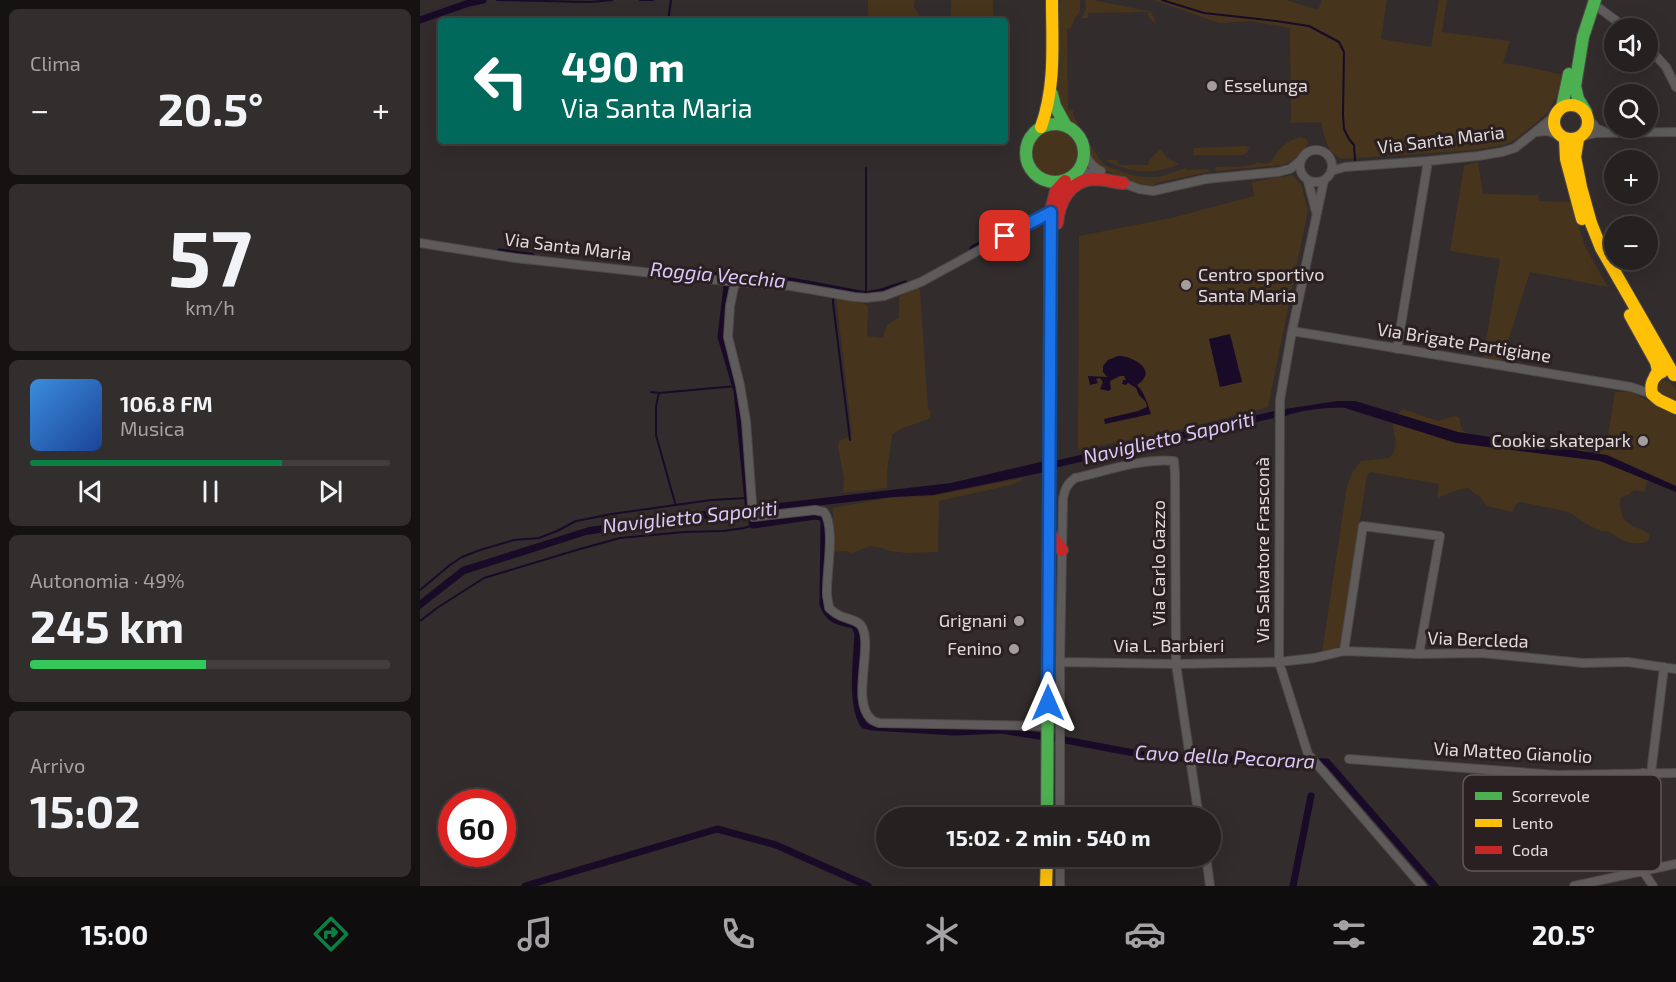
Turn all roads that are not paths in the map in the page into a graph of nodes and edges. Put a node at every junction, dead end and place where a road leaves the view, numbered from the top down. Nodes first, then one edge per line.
1 (1052, 0) edge
2 (1587, 0) edge
3 (1597, 4) edge
4 (1614, 18) edge
5 (1658, 58) edge
6 (1051, 84) junction
7 (1676, 87) edge
8 (1559, 112) junction
9 (1587, 116) junction
10 (1066, 126) junction
11 (1041, 127) junction
12 (1658, 131) edge
13 (1536, 132) junction
14 (1604, 132) edge
15 (1676, 132) edge
16 (1604, 134) edge
17 (1572, 137) junction
18 (1083, 147) junction
19 (1301, 160) junction
20 (1428, 161) junction
21 (1331, 167) junction
22 (1278, 172) junction
23 (1037, 177) junction
24 (1070, 178) junction
25 (1306, 180) junction
26 (1324, 180) junction
27 (1120, 182) junction
28 (1051, 212) junction
29 (1316, 215) junction
30 (420, 243) edge
31 (730, 282) junction
32 (1050, 284) junction
33 (1292, 331) junction
34 (1398, 349) junction
35 (1675, 376) edge
36 (1654, 378) junction
37 (1631, 387) junction
38 (1652, 394) junction
39 (1676, 408) edge
40 (1049, 532) junction
41 (1062, 550) junction
42 (1344, 651) junction
43 (1419, 654) junction
44 (1060, 662) junction
45 (1279, 662) junction
46 (1176, 664) junction
47 (1664, 667) junction
48 (1676, 669) edge
49 (1047, 732) junction
50 (1349, 759) dead end
51 (1647, 773) junction
52 (1676, 773) edge
53 (1047, 807) edge
54 (1060, 807) edge
55 (1197, 807) edge
56 (1676, 864) edge
57 (1047, 867) edge
58 (1060, 867) edge
59 (1207, 867) edge
60 (1661, 867) edge
61 (1643, 871) joint
62 (1046, 886) edge
63 (1060, 886) edge
64 (1210, 886) edge
65 (1422, 886) edge
66 (1574, 886) edge
67 (1653, 886) edge

1 - 6 main road
2 - 8 main road
3 - 4 street
3 - 9 main road
5 - 7 street
6 - 10 main road
6 - 11 main road
8 - 9 main road
8 - 13 street, Via Santa Maria
8 - 17 main road
9 - 14 street
9 - 17 main road
10 - 11 main road
10 - 18 main road
11 - 23 main road
12 - 15 street
13 - 17 street
13 - 20 street, Via Santa Maria
16 - 17 street
17 - 35 main road
17 - 36 main road
18 - 24 main road
18 - 27 street
19 - 21 street
19 - 22 street
19 - 25 street
20 - 21 street, Via Santa Maria
20 - 34 street
21 - 26 street
22 - 25 street
22 - 27 street
23 - 24 main road
23 - 28 main road
24 - 27 street
24 - 28 main road
25 - 26 street
25 - 29 street
26 - 29 street
27 - 32 main road
28 - 31 street, Via Santa Maria
28 - 32 main road
29 - 33 street, Via Salvatore Frasconà
30 - 31 street, Via Santa Maria
31 - 49 street
32 - 40 main road
33 - 34 street, Via Brigate Partigiane
33 - 45 street, Via Salvatore Frasconà
34 - 37 street, Via Brigate Partigiane
35 - 36 main road
36 - 37 street, Via Brigate Partigiane
36 - 38 main road
37 - 38 street, Via Brigate Partigiane
38 - 39 main road
40 - 41 main road
40 - 49 main road
41 - 44 street
41 - 46 street, Via Carlo Gazzo
42 - 43 street, Via Bercleda
42 - 43 street
42 - 45 street, Via Bercleda
43 - 47 street, Via Bercleda
44 - 46 street, Via L. Barbieri
44 - 54 street
45 - 46 street, Via L. Barbieri
45 - 65 street, Via Salvatore Frasconà
46 - 55 street, Via Carlo Gazzo
47 - 48 street, Via Bercleda
47 - 51 street
49 - 53 main road
50 - 51 street, Via Matteo Gianolio
51 - 52 street, Via Matteo Gianolio
56 - 60 street
57 - 62 main road
58 - 63 street
59 - 64 street
61 - 66 street
61 - 67 street

